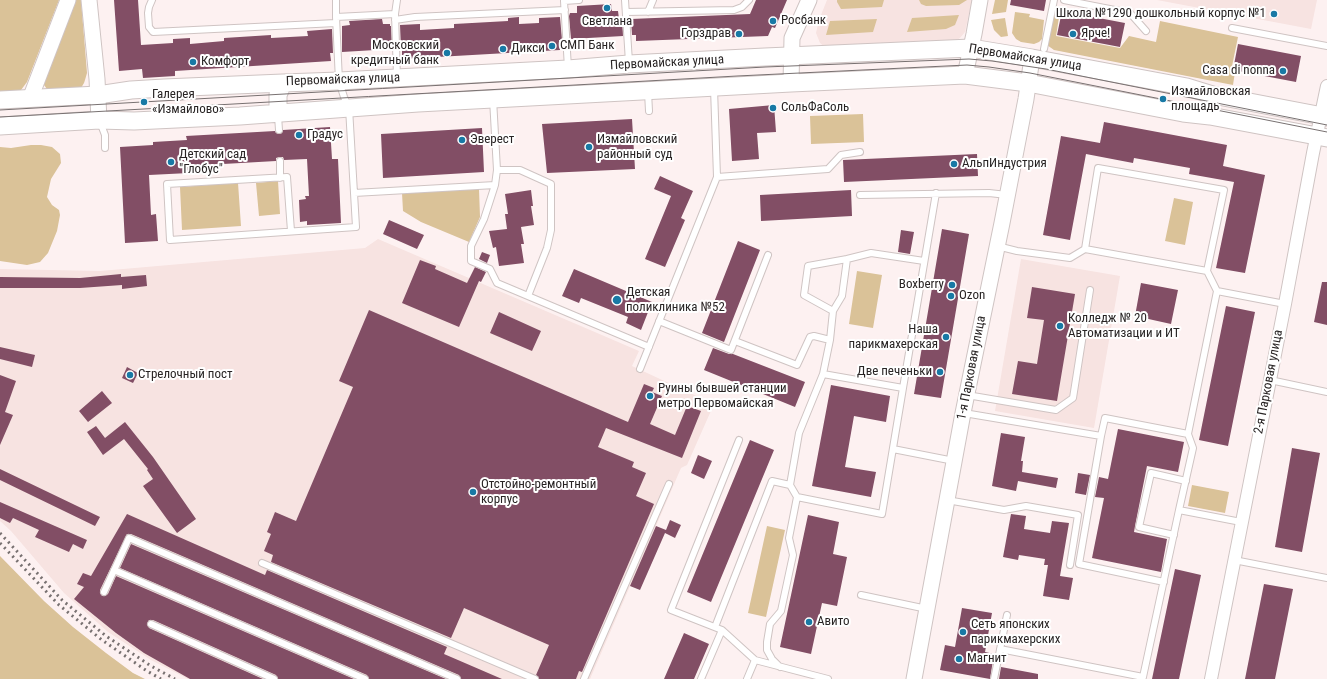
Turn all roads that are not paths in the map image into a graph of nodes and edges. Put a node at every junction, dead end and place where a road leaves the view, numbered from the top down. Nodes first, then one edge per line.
1 (68, 0) edge
2 (89, 0) edge
3 (152, 0) edge
4 (336, 0) edge
5 (397, 0) edge
6 (564, 0) edge
7 (579, 0) edge
8 (625, 0) edge
9 (653, 0) edge
10 (749, 0) edge
11 (809, 0) edge
12 (980, 0) edge
13 (1054, 0) edge
14 (1064, 0) edge
15 (565, 10) junction
16 (626, 12) junction
17 (648, 12) junction
18 (395, 17) junction
19 (336, 20) junction
20 (1232, 28) dead end
21 (1146, 31) dead end
22 (1327, 46) edge
23 (971, 48) junction
24 (1038, 53) junction
25 (791, 56) junction
26 (629, 64) junction
27 (568, 69) junction
28 (965, 75) junction
29 (397, 78) junction
30 (339, 81) junction
31 (283, 82) junction
32 (791, 83) junction
33 (1028, 83) junction
34 (1327, 86) edge
35 (714, 87) junction
36 (648, 91) junction
37 (98, 95) junction
38 (30, 99) junction
39 (493, 99) junction
40 (0, 100) edge
41 (349, 108) junction
42 (649, 110) dead end
43 (1324, 117) edge
44 (99, 120) junction
45 (278, 122) junction
46 (0, 126) edge
47 (1322, 137) edge
48 (105, 148) dead end
49 (860, 152) dead end
50 (280, 161) dead end
51 (497, 170) junction
52 (717, 177) junction
53 (280, 178) junction
54 (551, 184) junction
55 (495, 185) junction
56 (557, 191) dead end
57 (354, 193) junction
58 (936, 193) junction
59 (860, 195) dead end
60 (1007, 195) junction
61 (291, 231) junction
62 (997, 246) junction
63 (1085, 249) junction
64 (768, 255) dead end
65 (848, 259) junction
66 (924, 261) junction
67 (1208, 271) junction
68 (1090, 290) dead end
69 (1217, 291) junction
70 (528, 296) junction
71 (1285, 304) junction
72 (833, 311) junction
73 (659, 321) junction
74 (735, 340) junction
75 (830, 340) junction
76 (649, 347) junction
77 (640, 370) dead end
78 (823, 374) junction
79 (1270, 380) junction
80 (903, 388) junction
81 (1327, 392) edge
82 (967, 395) junction
83 (963, 413) junction
84 (1188, 434) junction
85 (1101, 436) junction
86 (739, 440) dead end
87 (893, 449) junction
88 (954, 461) junction
89 (1189, 466) junction
90 (1196, 468) dead end
91 (1186, 480) junction
92 (669, 484) dead end
93 (790, 485) junction
94 (797, 497) junction
95 (947, 500) junction
96 (1179, 510) junction
97 (1241, 522) junction
98 (1174, 535) junction
99 (1172, 543) junction
100 (1180, 545) dead end
101 (1234, 560) junction
102 (262, 562) dead end
103 (1070, 564) dead end
104 (114, 570) junction
105 (1327, 578) edge
106 (1164, 582) junction
107 (104, 592) dead end
108 (861, 595) dead end
109 (927, 609) junction
110 (1007, 615) dead end
111 (151, 624) dead end
112 (715, 627) junction
113 (722, 630) junction
114 (1000, 648) junction
115 (755, 660) junction
116 (780, 666) junction
117 (804, 676) edge
118 (274, 679) edge
119 (365, 679) edge
120 (457, 679) edge
121 (535, 679) edge
122 (584, 679) edge
123 (701, 679) edge
124 (747, 679) edge
125 (828, 679) edge
126 (914, 679) edge
127 (994, 679) edge
128 (1211, 679) edge

1 - 38 street
2 - 37 street
3 - 19 lane
4 - 19 lane
5 - 18 lane
6 - 7 lane
6 - 15 lane
8 - 16 lane
9 - 17 lane
10 - 17 lane
11 - 25 street
12 - 23 street
13 - 24 lane
14 - 21 lane
15 - 18 lane
15 - 27 lane
16 - 17 lane
16 - 26 lane
18 - 19 lane
18 - 29 lane
19 - 30 lane
20 - 22 lane
23 - 24 main road, Первомайская улица
23 - 25 main road, Первомайская улица
23 - 28 street
24 - 33 street, 1-я Парковая улица
24 - 43 main road, Первомайская улица
25 - 26 main road, Первомайская улица
25 - 32 street
26 - 27 main road, Первомайская улица
27 - 29 main road, Первомайская улица
28 - 32 main road, Первомайская улица
28 - 33 main road, Первомайская улица
29 - 30 main road, Первомайская улица
30 - 31 main road, Первомайская улица
30 - 41 lane
31 - 37 main road, Первомайская улица
31 - 45 main road
32 - 35 main road, Первомайская улица
33 - 47 main road, Первомайская улица
33 - 60 street, 1-я Парковая улица
34 - 43 street, 2-я Парковая улица
35 - 36 main road, Первомайская улица
35 - 52 lane
36 - 39 main road, Первомайская улица
36 - 42 lane
37 - 38 main road, Первомайская улица
37 - 44 street
38 - 40 main road, Первомайская улица
39 - 41 main road, Первомайская улица
39 - 51 lane
41 - 45 main road, Первомайская улица
41 - 57 lane
43 - 47 street, 2-я Парковая улица
44 - 45 main road, Первомайская улица
44 - 46 main road, Первомайская улица
44 - 48 lane
47 - 71 street, 2-я Парковая улица
49 - 52 lane
50 - 53 lane
51 - 54 lane
51 - 55 lane
52 - 73 lane
53 - 61 lane
53 - 61 lane
54 - 56 lane
54 - 70 lane
55 - 57 lane
55 - 70 lane
57 - 61 lane
58 - 59 lane
58 - 60 lane
58 - 66 lane
60 - 62 street, 1-я Парковая улица
62 - 63 lane
62 - 82 street, 1-я Парковая улица
63 - 67 lane
63 - 67 lane
64 - 74 lane
65 - 66 lane
65 - 72 lane
65 - 72 lane
66 - 80 lane
67 - 69 lane
68 - 82 lane
69 - 71 lane
69 - 84 lane
70 - 76 lane
71 - 79 street, 2-я Парковая улица
72 - 75 lane
73 - 74 lane
73 - 76 lane
74 - 75 lane
75 - 78 lane
76 - 77 lane
78 - 80 lane
78 - 93 lane
79 - 81 lane
79 - 97 street, 2-я Парковая улица
80 - 87 lane
82 - 83 street, 1-я Парковая улица
83 - 85 lane
83 - 88 street, 1-я Парковая улица
84 - 85 lane
84 - 89 lane
85 - 106 lane
86 - 112 lane
87 - 88 lane
87 - 94 lane
88 - 95 street, 1-я Парковая улица
89 - 90 lane
89 - 91 lane
91 - 96 lane
91 - 98 lane
92 - 122 lane
93 - 94 lane
93 - 112 lane
94 - 116 lane
95 - 103 lane
95 - 109 street, 1-я Парковая улица
96 - 97 lane
96 - 98 lane
97 - 101 street, 2-я Парковая улица
98 - 99 lane
99 - 100 lane
99 - 106 lane
101 - 105 lane
101 - 128 street, 2-я Парковая улица
102 - 121 lane
104 - 107 lane
104 - 119 lane
104 - 120 lane
106 - 114 lane
108 - 109 lane
109 - 126 street, 1-я Парковая улица
110 - 114 lane
111 - 118 lane
112 - 113 lane
113 - 115 lane
113 - 123 lane
114 - 127 lane
115 - 116 lane
115 - 124 lane
116 - 117 lane
117 - 125 lane

